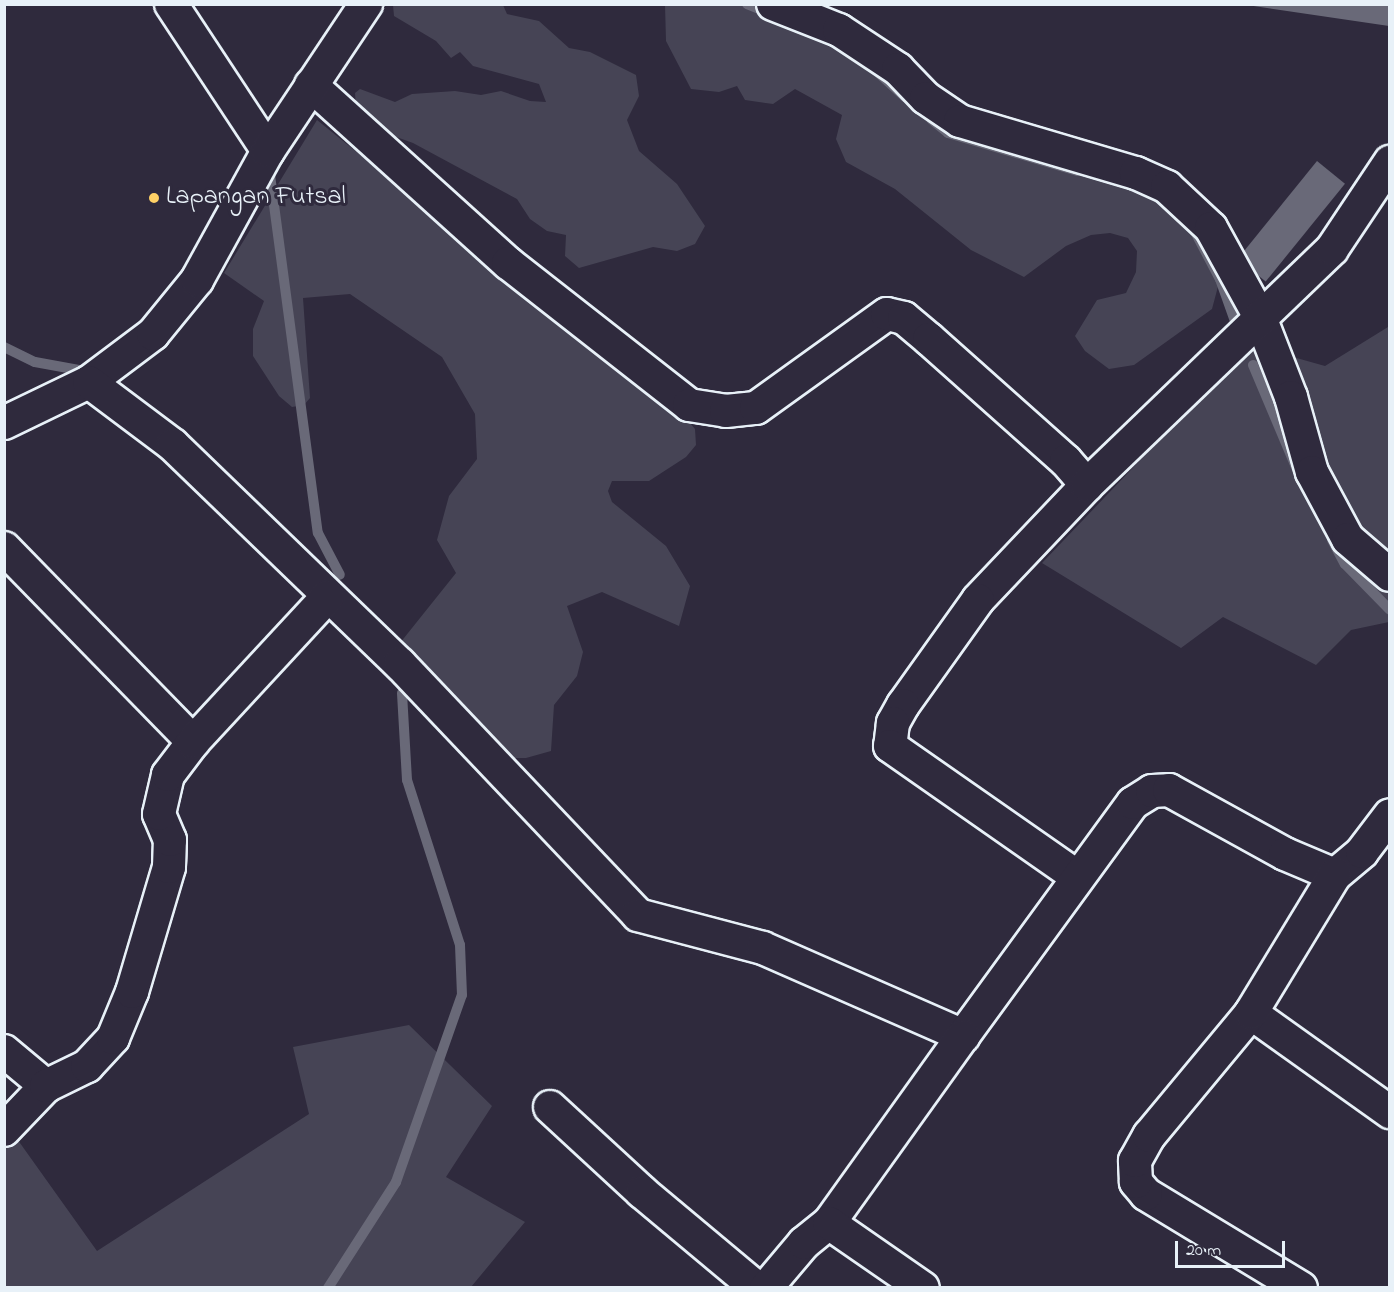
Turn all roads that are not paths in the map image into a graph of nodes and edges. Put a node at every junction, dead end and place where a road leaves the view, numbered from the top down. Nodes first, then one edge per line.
1 (171, 4) edge
2 (366, 4) edge
3 (773, 4) edge
4 (311, 85) junction
5 (268, 151) junction
6 (1389, 162) edge
7 (1260, 317) junction
8 (89, 382) junction
9 (4, 423) edge
10 (1087, 485) junction
11 (4, 548) edge
12 (1389, 575) edge
13 (328, 596) junction
14 (193, 742) junction
15 (1389, 815) edge
16 (1335, 875) junction
17 (1078, 877) junction
18 (1251, 1013) junction
19 (963, 1036) junction
20 (4, 1051) edge
21 (46, 1086) junction
22 (550, 1107) dead end
23 (1389, 1112) edge
24 (4, 1130) edge
25 (830, 1223) junction
26 (757, 1287) edge
27 (766, 1287) edge
28 (923, 1287) edge
29 (1301, 1287) edge

1 - 5 street
2 - 4 street
3 - 7 street
4 - 5 street
4 - 10 street
5 - 8 street
6 - 7 street
7 - 10 street
7 - 12 street
8 - 9 street
8 - 13 street
10 - 17 street
11 - 14 street
13 - 14 street
13 - 19 street
14 - 21 street
15 - 16 street
16 - 17 street
16 - 18 street
17 - 19 street
18 - 23 street
18 - 29 street
19 - 25 street
20 - 21 street
21 - 24 street
22 - 26 street
25 - 27 street
25 - 28 street

